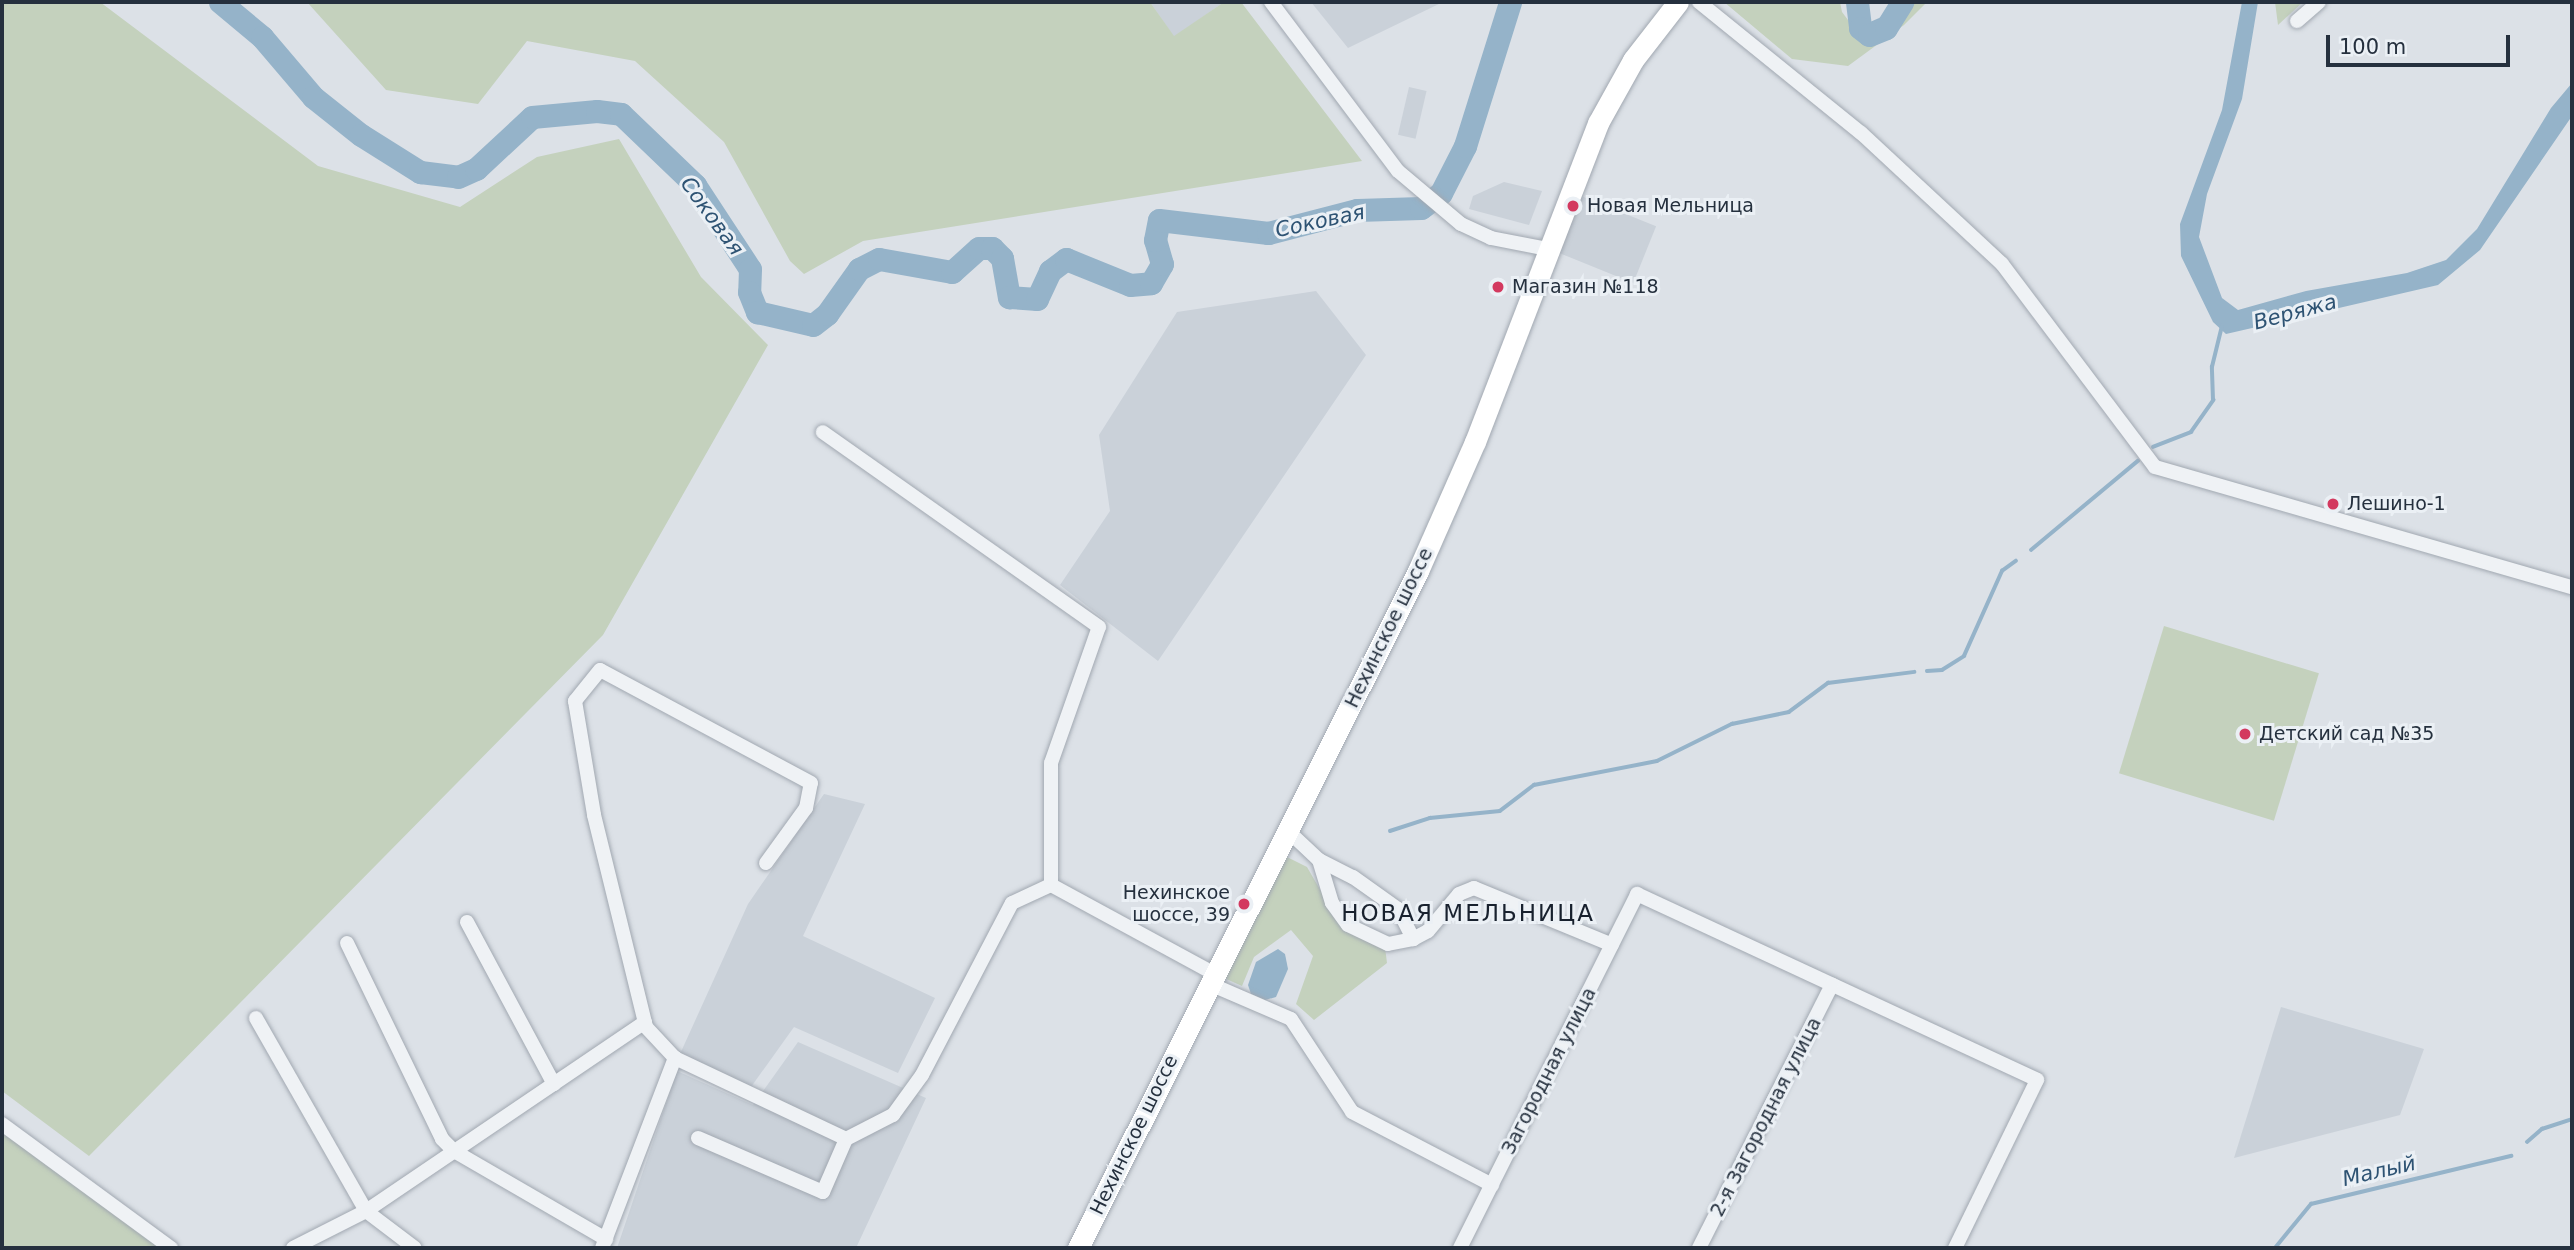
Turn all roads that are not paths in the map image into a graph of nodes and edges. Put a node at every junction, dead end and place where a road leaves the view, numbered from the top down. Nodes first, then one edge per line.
1 (1271, 2) edge
2 (1678, 2) edge
3 (1699, 2) edge
4 (2319, 2) edge
5 (2297, 21) dead end
6 (1547, 249) junction
7 (823, 432) dead end
8 (2572, 587) edge
9 (1287, 830) junction
10 (1319, 860) junction
11 (766, 863) dead end
12 (1051, 885) junction
13 (467, 922) dead end
14 (1413, 939) junction
15 (347, 943) dead end
16 (1612, 945) junction
17 (1212, 979) junction
18 (1832, 985) junction
19 (256, 1018) dead end
20 (645, 1022) junction
21 (675, 1058) junction
22 (554, 1084) junction
23 (2, 1124) edge
24 (698, 1138) dead end
25 (846, 1139) junction
26 (454, 1152) junction
27 (1492, 1185) junction
28 (366, 1211) junction
29 (604, 1243) edge
30 (171, 1248) edge
31 (293, 1248) edge
32 (415, 1248) edge
33 (1079, 1248) edge
34 (1460, 1248) edge
35 (1699, 1248) edge
36 (1955, 1248) edge

1 - 6 street
2 - 6 main road, Нехинское шоссе
3 - 8 street
4 - 5 street
6 - 9 main road, Нехинское шоссе
7 - 12 street
9 - 10 street
9 - 17 main road, Нехинское шоссе
10 - 14 street
10 - 14 street
11 - 20 street
12 - 17 street
12 - 25 street
13 - 22 street
14 - 16 street
15 - 26 street
16 - 18 street, Загородная улица
16 - 27 street, Загородная улица
17 - 27 street
17 - 33 main road, Нехинское шоссе
18 - 35 street, 2-я Загородная улица
18 - 36 street
19 - 28 street
20 - 21 street
20 - 22 street
21 - 25 street
21 - 29 street
22 - 26 street
23 - 30 street
24 - 25 street
26 - 28 street
26 - 29 street
27 - 34 street, Загородная улица
28 - 31 street
28 - 32 street

